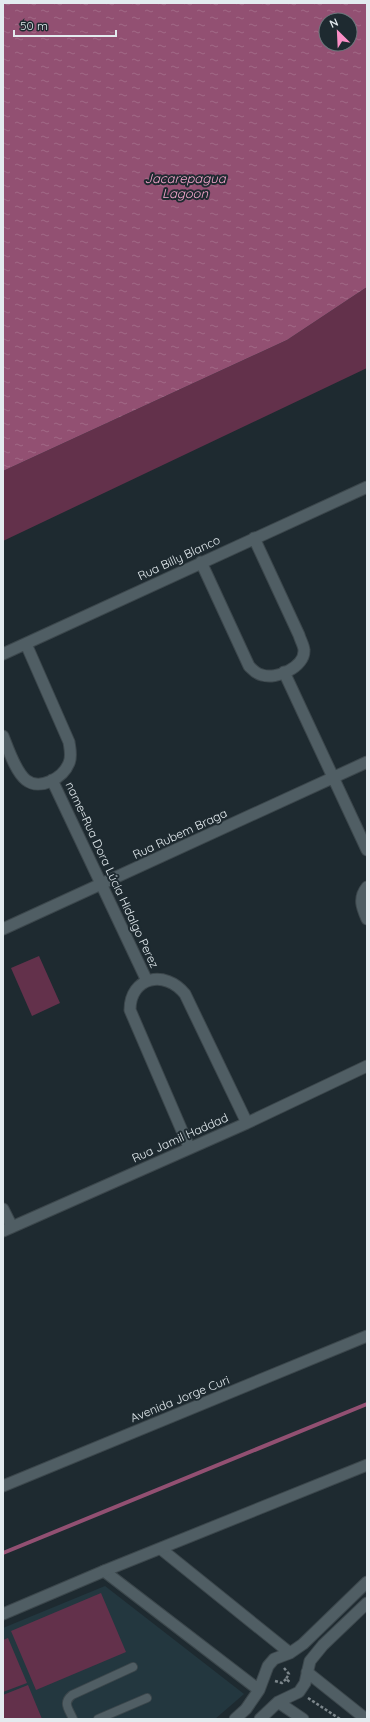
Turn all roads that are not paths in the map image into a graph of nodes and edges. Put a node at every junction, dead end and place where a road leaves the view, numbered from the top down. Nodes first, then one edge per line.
1 (367, 487) edge
2 (254, 538) junction
3 (201, 562) junction
4 (26, 644) junction
5 (3, 654) edge
6 (284, 672) junction
7 (3, 736) edge
8 (367, 762) edge
9 (333, 778) junction
10 (52, 780) junction
11 (367, 850) edge
12 (102, 884) junction
13 (367, 887) edge
14 (367, 919) edge
15 (3, 929) edge
16 (147, 982) junction
17 (367, 1066) edge
18 (247, 1123) junction
19 (189, 1147) junction
20 (3, 1209) edge
21 (7, 1229) edge
22 (367, 1336) edge
23 (367, 1464) edge
24 (3, 1486) edge
25 (161, 1549) junction
26 (104, 1571) junction
27 (367, 1582) edge
28 (367, 1603) edge
29 (3, 1614) edge
30 (290, 1652) junction
31 (133, 1667) dead end
32 (307, 1672) junction
33 (259, 1690) junction
34 (147, 1698) dead end
35 (278, 1702) junction
36 (74, 1719) edge
37 (98, 1719) edge
38 (235, 1719) edge
39 (260, 1719) edge
40 (303, 1719) edge
41 (366, 1719) edge

1 - 2 street, Rua Billy Blanco
2 - 3 street, Rua Billy Blanco
2 - 6 street
3 - 4 street, Rua Billy Blanco
3 - 6 street
4 - 5 street, Rua Billy Blanco
4 - 10 street, name=Rua Dora Lúcia Hidalgo Perez
6 - 9 street
7 - 10 street, name=Rua Dora Lúcia Hidalgo Perez
8 - 9 street, Rua Rubem Braga
9 - 11 street
9 - 12 street, Rua Rubem Braga
10 - 12 street, name=Rua Dora Lúcia Hidalgo Perez
12 - 15 street, Rua Rubem Braga
12 - 16 street, name=Rua Dora Lúcia Hidalgo Perez
13 - 14 street
16 - 18 street, name=Rua Dora Lúcia Hidalgo Perez
16 - 19 street, name=Rua Dora Lúcia Hidalgo Perez
17 - 18 street, Rua Jamil Haddad
18 - 19 street, Rua Jamil Haddad
19 - 21 street, Rua Jamil Haddad
20 - 21 street
22 - 24 street, Avenida Jorge Curi
23 - 25 street
25 - 26 street
25 - 30 street
26 - 29 street
26 - 33 street
27 - 30 street
28 - 32 street
30 - 33 street
31 - 36 lane
32 - 35 street
32 - 41 street
33 - 38 street
34 - 37 lane
35 - 39 street
35 - 40 street

